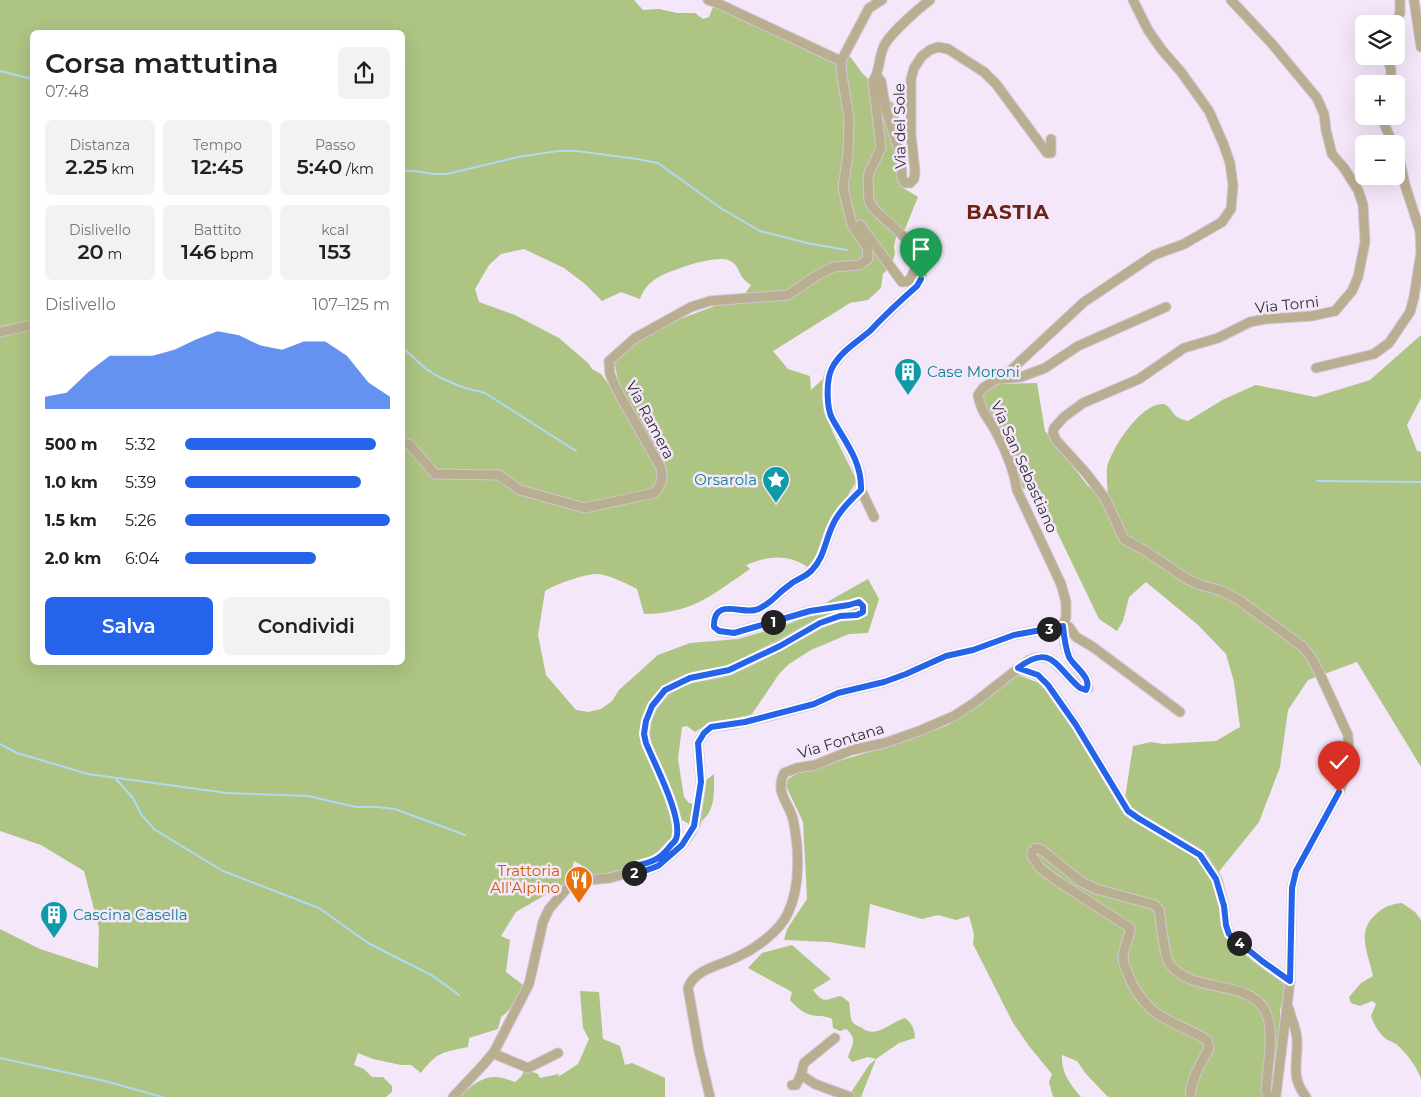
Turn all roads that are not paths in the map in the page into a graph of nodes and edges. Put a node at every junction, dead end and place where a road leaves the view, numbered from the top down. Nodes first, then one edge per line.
1 (708, 0) edge
2 (882, 0) edge
3 (930, 0) edge
4 (1133, 0) edge
5 (1231, 0) edge
6 (1400, 0) edge
7 (1414, 0) edge
8 (1399, 15) edge
9 (1421, 47) edge
10 (841, 61) junction
11 (877, 76) junction
12 (1051, 139) dead end
13 (1405, 185) edge
14 (850, 213) junction
15 (920, 259) junction
16 (1166, 307) dead end
17 (30, 325) edge
18 (0, 332) edge
19 (1316, 368) dead end
20 (998, 379) junction
21 (405, 443) edge
22 (861, 490) junction
23 (874, 517) dead end
24 (1063, 626) junction
25 (1028, 661) joint
26 (1018, 668) junction
27 (1180, 712) dead end
28 (631, 872) junction
29 (1290, 981) junction
30 (1287, 1000) junction
31 (835, 1038) dead end
32 (494, 1052) junction
33 (558, 1053) dead end
34 (801, 1076) junction
35 (792, 1085) dead end
36 (453, 1097) edge
37 (710, 1097) edge
38 (850, 1097) edge
39 (1190, 1097) edge
40 (1306, 1097) edge

1 - 10 street
2 - 10 street
3 - 11 street
4 - 20 street, Via San Sebastiano
5 - 29 street, Via Torni
6 - 8 street
7 - 9 street
10 - 14 street
11 - 12 street, Via del Sole
11 - 15 street
13 - 19 street
14 - 15 street
14 - 21 street, Via Ramera
15 - 22 street
16 - 20 street
17 - 18 street
20 - 24 street, Via San Sebastiano
22 - 23 street
22 - 28 street
24 - 25 street, Via San Sebastiano
24 - 27 street
24 - 28 street
25 - 26 street, Via Fontana
26 - 29 street
26 - 37 street, Via Fontana
28 - 32 street
29 - 30 street
30 - 39 street
30 - 40 street
31 - 34 street
32 - 33 street
32 - 36 street
34 - 35 street
34 - 38 street

